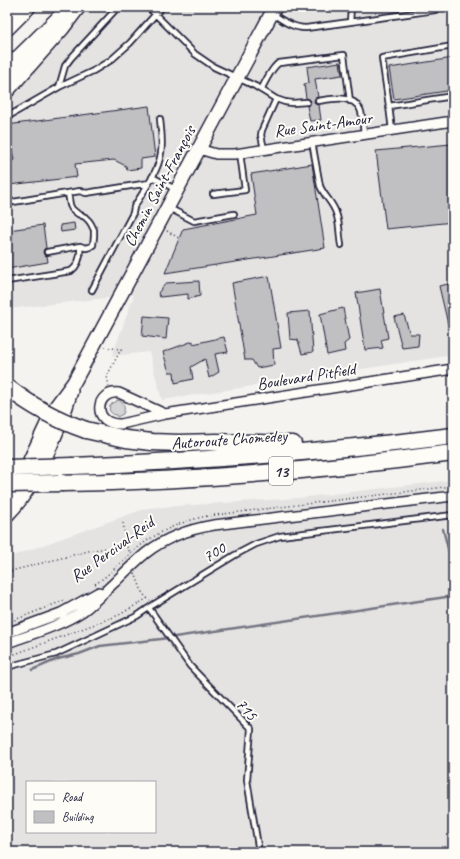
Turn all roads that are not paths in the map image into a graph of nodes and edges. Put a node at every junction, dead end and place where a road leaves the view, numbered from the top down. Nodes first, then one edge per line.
1 (26, 7) edge
2 (69, 7) edge
3 (77, 7) edge
4 (118, 7) edge
5 (148, 7) edge
6 (162, 7) edge
7 (351, 7) edge
8 (435, 7) edge
9 (273, 10) edge
10 (156, 15) junction
11 (350, 22) junction
12 (7, 27) edge
13 (453, 46) edge
14 (7, 68) edge
15 (237, 78) junction
16 (59, 87) junction
17 (7, 89) edge
18 (261, 90) junction
19 (453, 96) edge
20 (276, 99) junction
21 (318, 100) dead end
22 (350, 101) junction
23 (307, 102) dead end
24 (389, 106) junction
25 (7, 117) edge
26 (160, 119) dead end
27 (453, 122) edge
28 (392, 130) junction
29 (364, 135) junction
30 (312, 142) junction
31 (199, 149) junction
32 (264, 149) junction
33 (240, 153) junction
34 (152, 176) junction
35 (149, 183) junction
36 (177, 190) junction
37 (68, 193) junction
38 (213, 194) dead end
39 (7, 202) edge
40 (168, 207) junction
41 (234, 214) dead end
42 (340, 245) dead end
43 (80, 246) junction
44 (47, 252) dead end
45 (7, 281) edge
46 (92, 290) dead end
47 (453, 369) edge
48 (74, 382) junction
49 (7, 387) edge
50 (165, 414) junction
51 (453, 436) edge
52 (368, 446) junction
53 (453, 453) edge
54 (7, 468) edge
55 (7, 484) edge
56 (453, 496) edge
57 (7, 497) edge
58 (7, 515) edge
59 (453, 515) edge
60 (116, 582) junction
61 (151, 606) junction
62 (7, 633) edge
63 (7, 643) edge
64 (7, 667) edge
65 (259, 852) edge

1 - 12 highway
2 - 14 street
3 - 17 highway
4 - 16 lane
5 - 10 lane
6 - 10 lane
7 - 11 lane
8 - 11 lane
9 - 11 lane
9 - 15 street, Chemin Saint-François
10 - 15 lane
10 - 16 lane
13 - 24 lane
15 - 18 lane
15 - 31 street, Chemin Saint-François
16 - 25 lane
18 - 20 lane
18 - 22 lane
19 - 24 lane
20 - 23 lane
20 - 32 lane
21 - 22 lane
22 - 29 lane
24 - 28 lane
26 - 34 lane
27 - 28 street, Rue Saint-Amour
28 - 29 street, Rue Saint-Amour
29 - 30 street, Rue Saint-Amour
30 - 32 street, Rue Saint-Amour
30 - 42 lane
31 - 33 street, Rue Saint-Amour
31 - 36 street, Chemin Saint-François
32 - 33 street, Rue Saint-Amour
33 - 38 lane
34 - 35 lane
34 - 36 lane
35 - 37 lane
35 - 46 lane
36 - 40 street, Chemin Saint-François
37 - 39 lane
37 - 43 lane
40 - 41 lane
40 - 48 street, Chemin Saint-François
43 - 44 lane
43 - 45 lane
47 - 50 street, Boulevard Pitfield
48 - 57 street, Chemin Saint-François
48 - 58 street, Chemin Saint-François
49 - 52 highway, bridge
50 - 50 street, Boulevard Pitfield
51 - 52 highway, Autoroute Chomedey / 13
52 - 54 highway, Autoroute Chomedey / 13, bridge
53 - 55 highway, 13, bridge
56 - 60 street, Rue Percival-Reid
59 - 61 lane, 700
60 - 62 street, Rue Percival-Reid
60 - 63 street, Rue Percival-Reid
61 - 64 lane, 700
61 - 65 lane, 715

